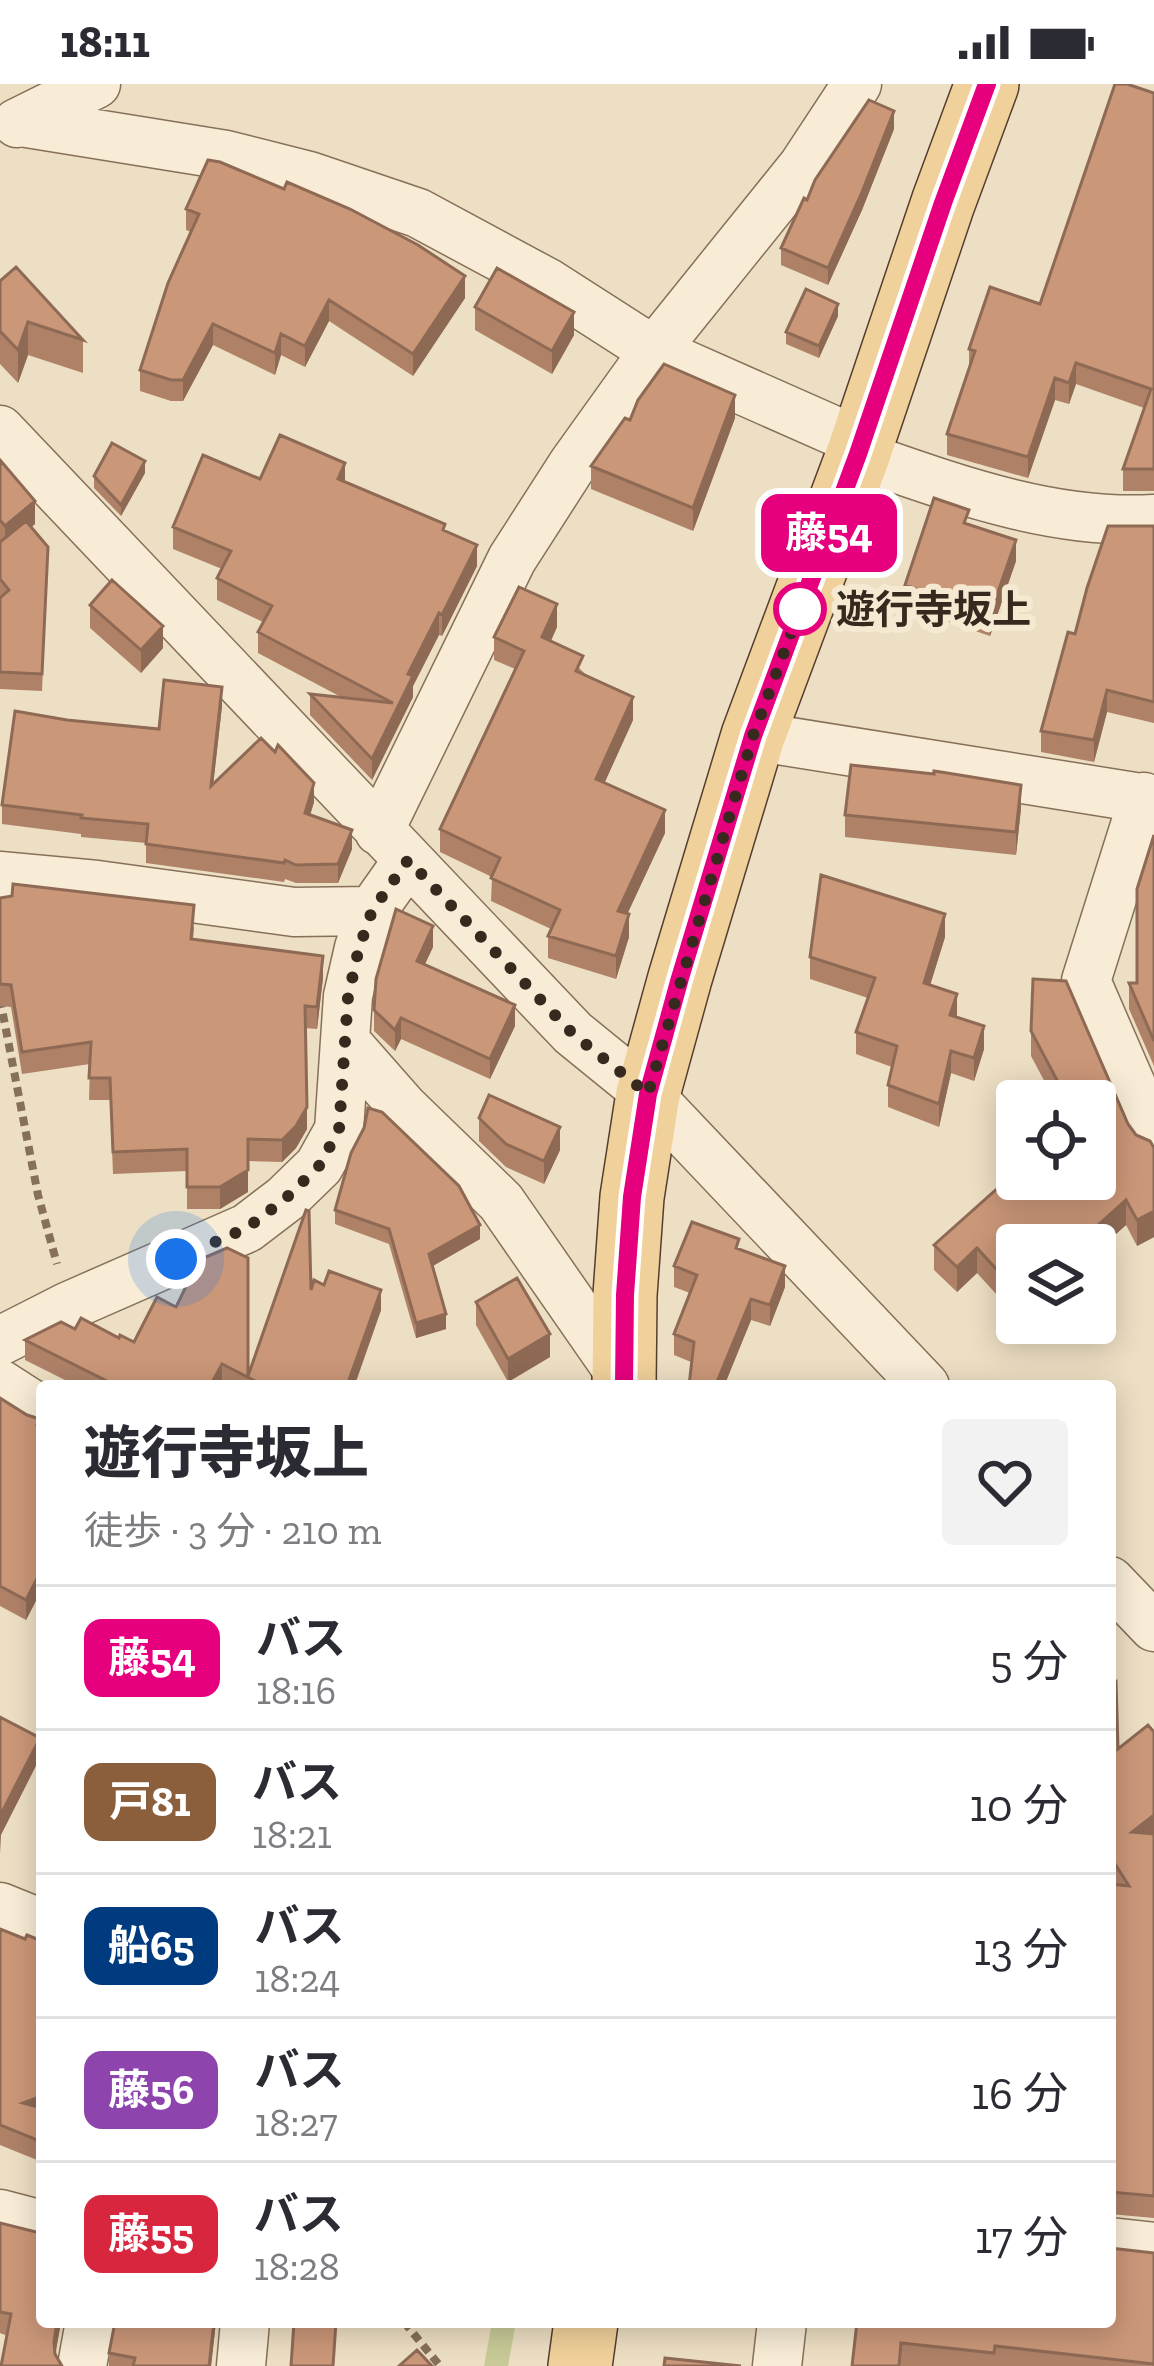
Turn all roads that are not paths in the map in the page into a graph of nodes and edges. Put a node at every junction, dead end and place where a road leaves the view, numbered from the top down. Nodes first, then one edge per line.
1 (96, 84) edge
2 (857, 84) edge
3 (987, 84) edge
4 (11, 124) edge
5 (654, 351) junction
6 (0, 430) edge
7 (860, 449) junction
8 (1154, 519) edge
9 (753, 736) junction
10 (1149, 798) edge
11 (393, 846) junction
12 (0, 876) edge
13 (372, 911) junction
14 (345, 1041) junction
15 (648, 1094) junction
16 (1154, 1138) edge
17 (0, 1341) edge
18 (623, 1380) edge
19 (624, 1380) edge
20 (919, 1380) edge
21 (0, 1384) edge
22 (36, 1407) edge
23 (0, 1907) edge
24 (36, 1922) edge
25 (1116, 2243) edge
26 (1154, 2247) edge
27 (89, 2328) edge
28 (244, 2328) edge
29 (585, 2328) edge
30 (781, 2328) edge
31 (82, 2366) edge
32 (241, 2366) edge
33 (580, 2366) edge
34 (777, 2366) edge

1 - 4 street
2 - 5 street
3 - 7 main road
4 - 5 street
5 - 7 street
5 - 11 street
6 - 11 street
7 - 8 street
7 - 9 main road
9 - 10 street
9 - 15 main road
10 - 16 street
11 - 13 street
11 - 15 street
12 - 13 street
13 - 14 street
14 - 17 street
14 - 18 street
15 - 19 main road
15 - 20 street
21 - 22 street
23 - 24 street
25 - 26 street
27 - 31 street
28 - 32 street
29 - 33 main road
30 - 34 street

